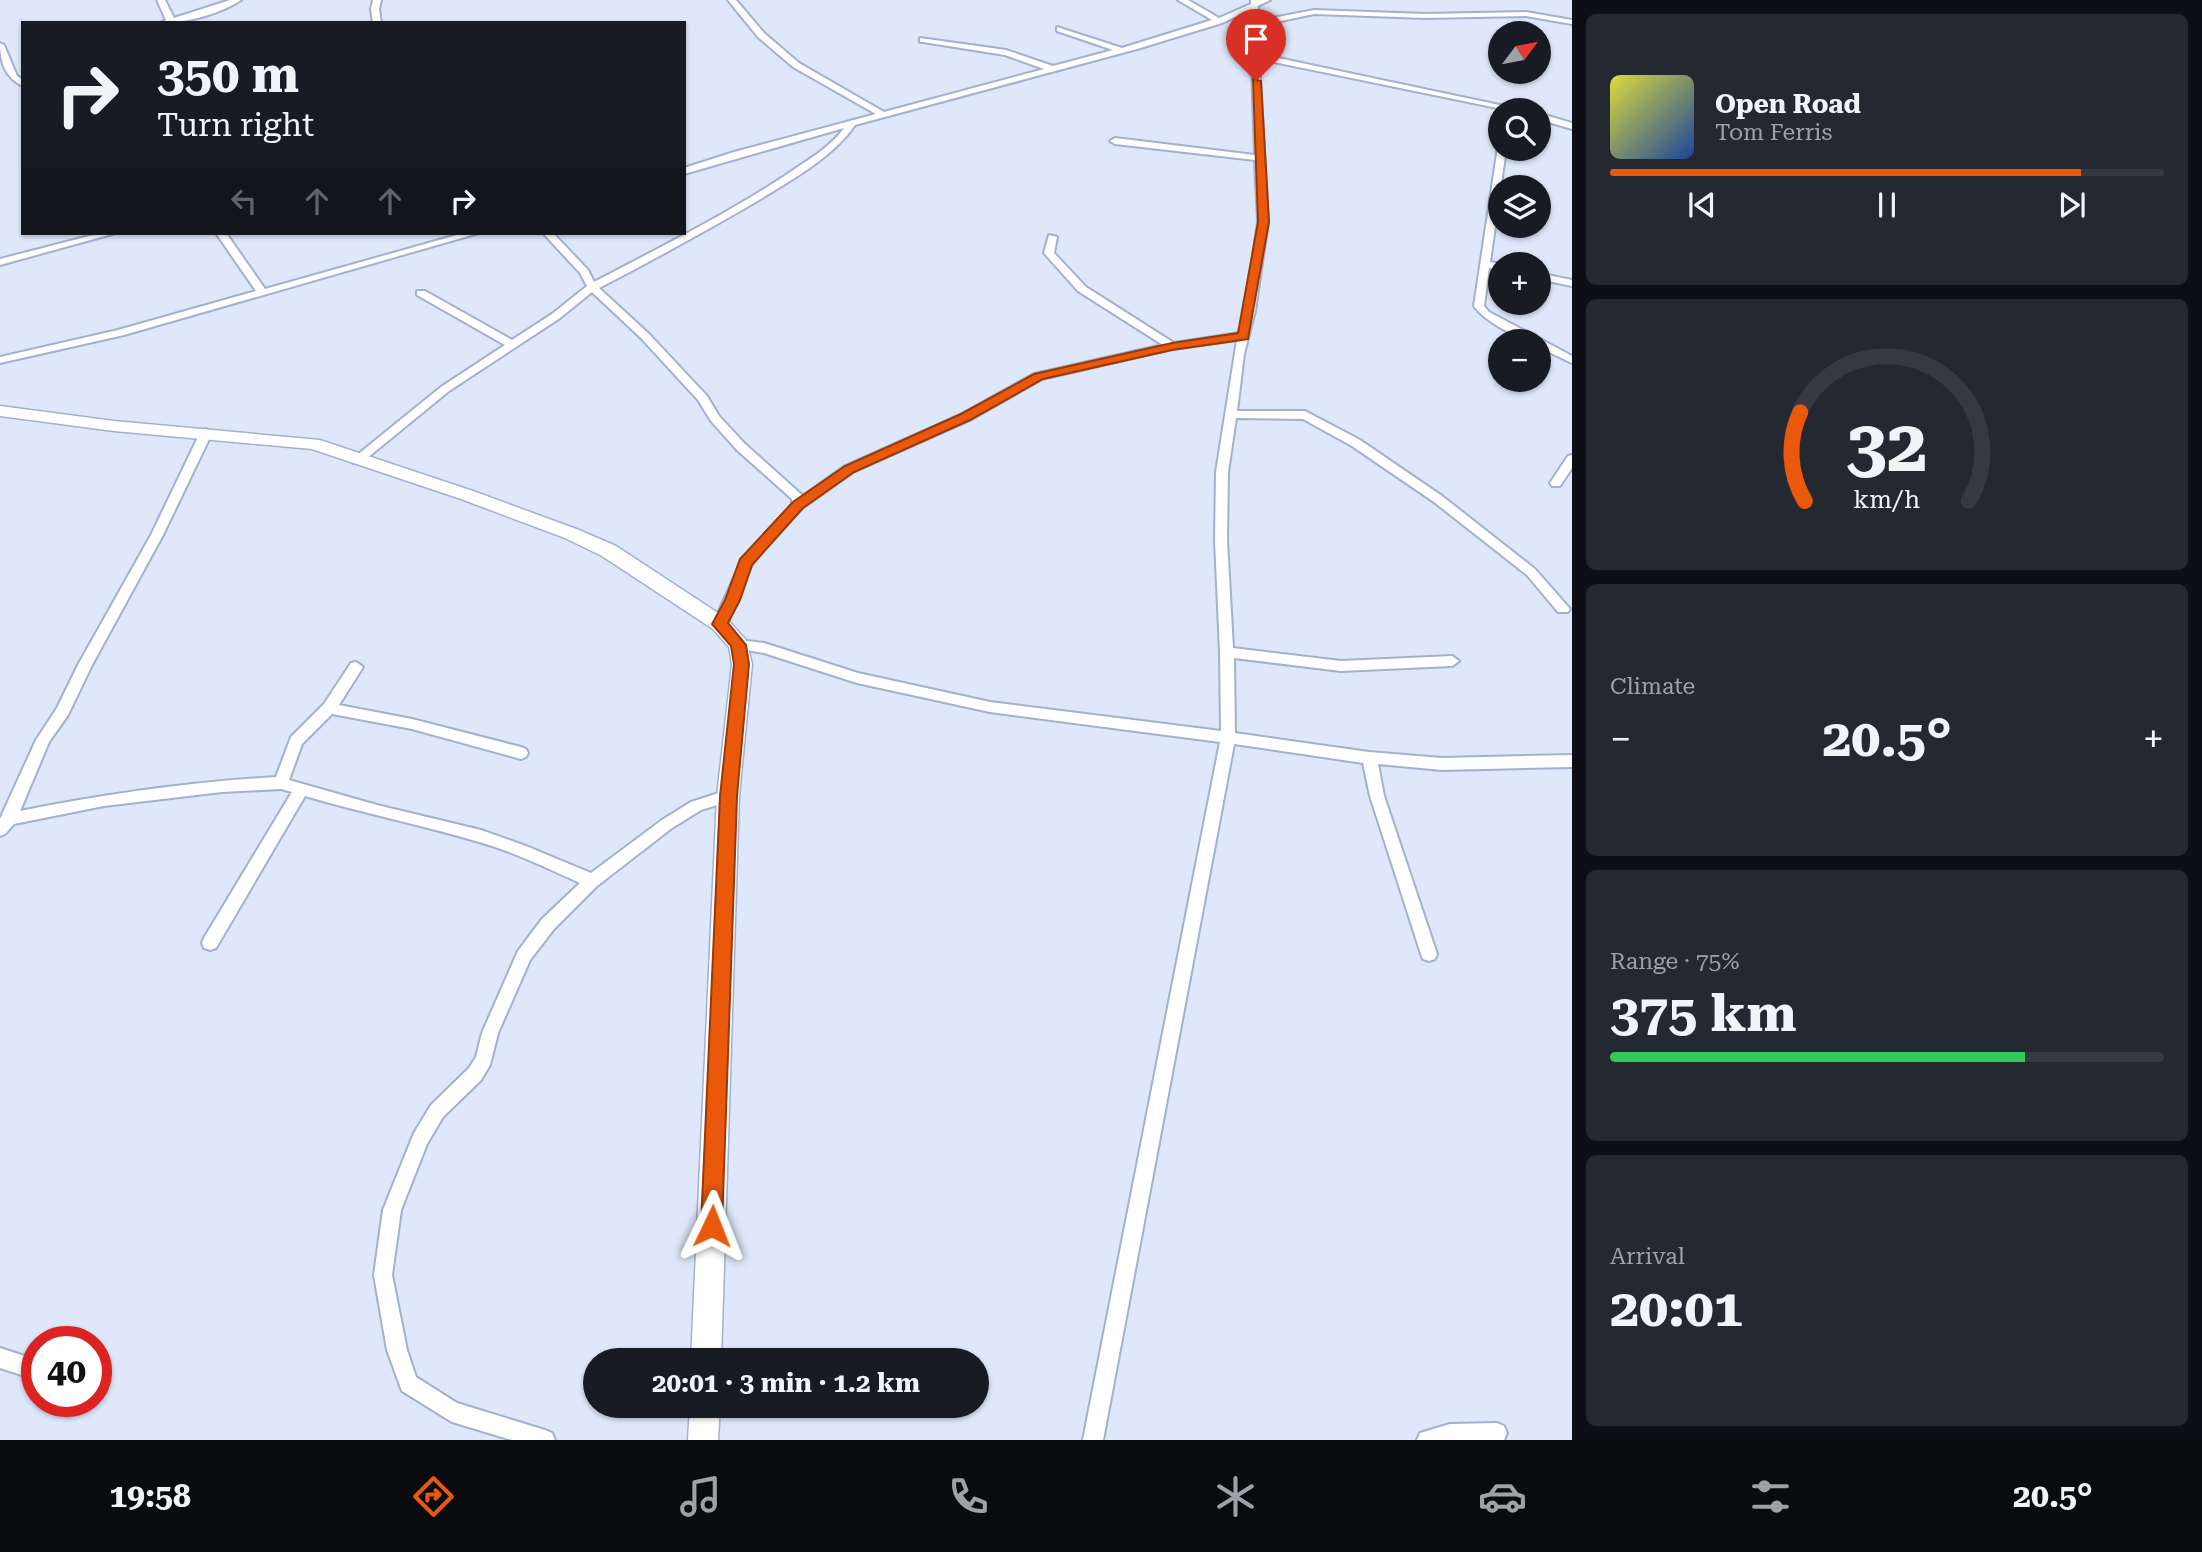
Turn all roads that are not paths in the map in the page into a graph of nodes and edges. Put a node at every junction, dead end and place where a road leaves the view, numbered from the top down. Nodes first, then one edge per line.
1 (161, 0) edge
2 (237, 0) edge
3 (377, 0) edge
4 (733, 0) edge
5 (1182, 0) edge
6 (1266, 0) edge
7 (1255, 4) edge
8 (168, 21) edge
9 (171, 21) edge
10 (377, 21) edge
11 (1219, 21) junction
12 (1572, 22) edge
13 (1254, 24) junction
14 (1060, 29) dead end
15 (923, 40) dead end
16 (0, 45) edge
17 (1122, 50) junction
18 (1255, 56) junction
19 (7, 58) edge
20 (1052, 69) junction
21 (21, 83) edge
22 (1488, 105) edge
23 (884, 115) junction
24 (1551, 120) edge
25 (852, 123) junction
26 (1572, 126) edge
27 (1115, 141) dead end
28 (1260, 158) junction
29 (1499, 161) edge
30 (686, 170) edge
31 (103, 235) edge
32 (222, 235) edge
33 (467, 235) edge
34 (550, 235) edge
35 (1052, 237) dead end
36 (0, 261) edge
37 (1485, 264) junction
38 (1488, 265) edge
39 (1551, 278) edge
40 (1572, 283) edge
41 (592, 286) junction
42 (262, 292) junction
43 (421, 293) dead end
44 (1513, 329) edge
45 (1244, 336) junction
46 (511, 344) junction
47 (1172, 346) junction
48 (1551, 349) edge
49 (0, 360) edge
50 (1572, 360) edge
51 (0, 411) edge
52 (1232, 414) junction
53 (206, 433) junction
54 (1572, 459) edge
55 (357, 460) junction
56 (1556, 483) dead end
57 (798, 505) junction
58 (1563, 610) dead end
59 (720, 624) junction
60 (739, 645) junction
61 (1227, 652) junction
62 (1452, 661) dead end
63 (356, 667) dead end
64 (329, 708) junction
65 (1228, 737) junction
66 (521, 753) dead end
67 (1369, 758) junction
68 (1572, 761) edge
69 (281, 783) junction
70 (302, 789) junction
71 (728, 796) junction
72 (3, 824) edge
73 (592, 881) junction
74 (211, 943) dead end
75 (1429, 954) dead end
76 (706, 1348) edge
77 (0, 1358) edge
78 (21, 1365) edge
79 (704, 1418) edge
80 (1497, 1433) dead end
81 (545, 1440) edge
82 (703, 1440) edge
83 (1093, 1440) edge
84 (1427, 1440) edge

1 - 8 street
2 - 9 street
3 - 10 street
4 - 23 street
5 - 11 street
6 - 7 street
7 - 11 street
7 - 13 street
11 - 17 street
12 - 13 street
13 - 18 street
14 - 17 street
15 - 20 street
16 - 19 street
17 - 20 street
18 - 22 street
18 - 28 street
19 - 21 street
20 - 23 street
23 - 25 street
24 - 26 street
25 - 30 street
25 - 41 street
27 - 28 street
28 - 45 street
29 - 37 street
31 - 36 street
32 - 42 street
33 - 42 street
34 - 41 street
35 - 47 street
37 - 38 street
37 - 44 street
39 - 40 street
41 - 46 street
41 - 57 street
42 - 49 street
43 - 46 street
45 - 47 street
45 - 52 street
46 - 55 street
47 - 57 street
48 - 50 street
51 - 53 street
52 - 58 street
52 - 61 street
53 - 55 street
53 - 72 street
54 - 56 street
55 - 59 street
57 - 59 street
59 - 60 street
60 - 65 street
60 - 71 street
61 - 62 street
61 - 65 street
63 - 64 street
64 - 66 street
64 - 69 street
65 - 67 street
65 - 83 street
67 - 68 street
67 - 75 street
69 - 70 street
69 - 72 street
70 - 73 street
70 - 74 street
71 - 73 street
71 - 76 street
73 - 81 street
77 - 78 street
79 - 82 street
80 - 84 street

